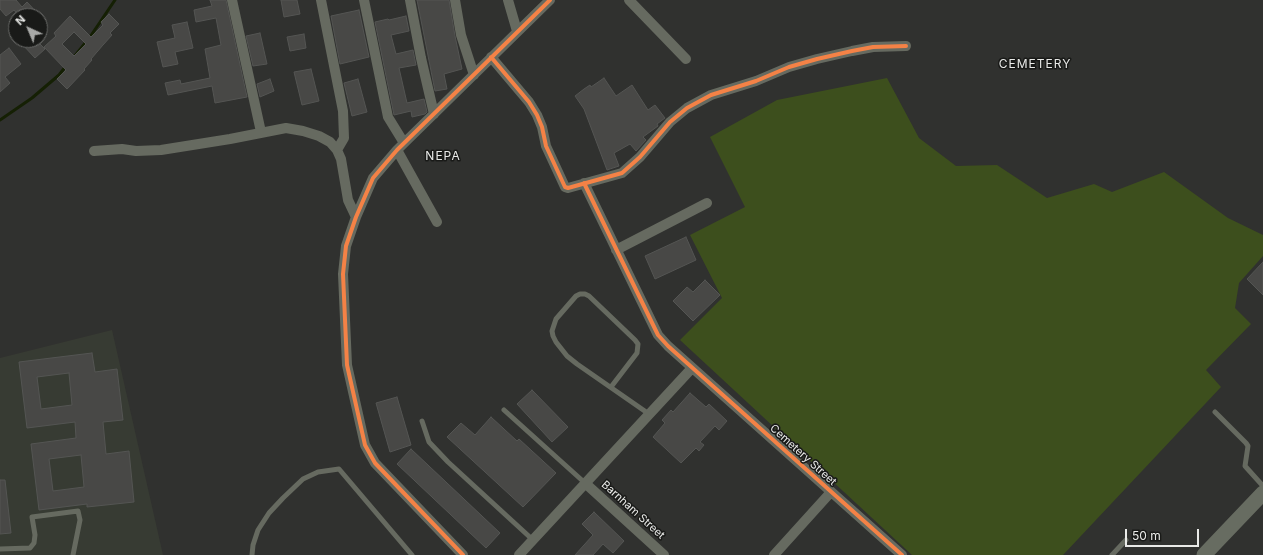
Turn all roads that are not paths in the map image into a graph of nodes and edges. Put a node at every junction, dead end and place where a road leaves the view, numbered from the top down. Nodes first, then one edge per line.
1 (232, 0) edge
2 (321, 0) edge
3 (364, 0) edge
4 (410, 0) edge
5 (455, 0) edge
6 (508, 0) edge
7 (550, 0) edge
8 (629, 0) edge
9 (517, 31) junction
10 (906, 46) dead end
11 (491, 57) junction
12 (686, 59) dead end
13 (474, 75) junction
14 (434, 114) junction
15 (261, 132) junction
16 (404, 143) junction
17 (337, 150) junction
18 (397, 150) junction
19 (94, 151) dead end
20 (584, 183) junction
21 (707, 203) dead end
22 (356, 217) junction
23 (437, 222) dead end
24 (616, 250) junction
25 (692, 368) junction
26 (611, 387) junction
27 (504, 410) dead end
28 (1215, 412) dead end
29 (649, 414) junction
30 (422, 421) dead end
31 (585, 483) junction
32 (1263, 486) edge
33 (831, 492) junction
34 (1263, 493) edge
35 (532, 540) junction
36 (1126, 540) dead end
37 (0, 549) edge
38 (73, 555) edge
39 (252, 555) edge
40 (412, 555) edge
41 (463, 555) edge
42 (519, 555) edge
43 (664, 555) edge
44 (774, 555) edge
45 (902, 555) edge
46 (1112, 555) edge
47 (1204, 555) edge

1 - 15 street
2 - 17 street
3 - 16 street
4 - 14 street
5 - 13 street
6 - 9 street
7 - 9 street
8 - 12 street
9 - 11 street
10 - 20 street
11 - 13 street
11 - 20 street
13 - 14 street
14 - 16 street
15 - 17 street
15 - 19 street
16 - 18 street
17 - 22 street
18 - 22 street
18 - 23 street
20 - 24 street, Cemetery Street
21 - 24 street
22 - 41 street
24 - 25 street, Cemetery Street
25 - 29 street
25 - 33 street, Cemetery Street
26 - 26 lane
26 - 29 lane
27 - 31 lane
28 - 32 lane
29 - 31 street
30 - 35 lane
31 - 35 street
31 - 43 street, Barnham Street
33 - 44 street
33 - 45 street, Cemetery Street
34 - 47 street
35 - 42 street
36 - 46 lane
37 - 38 lane
39 - 40 lane

